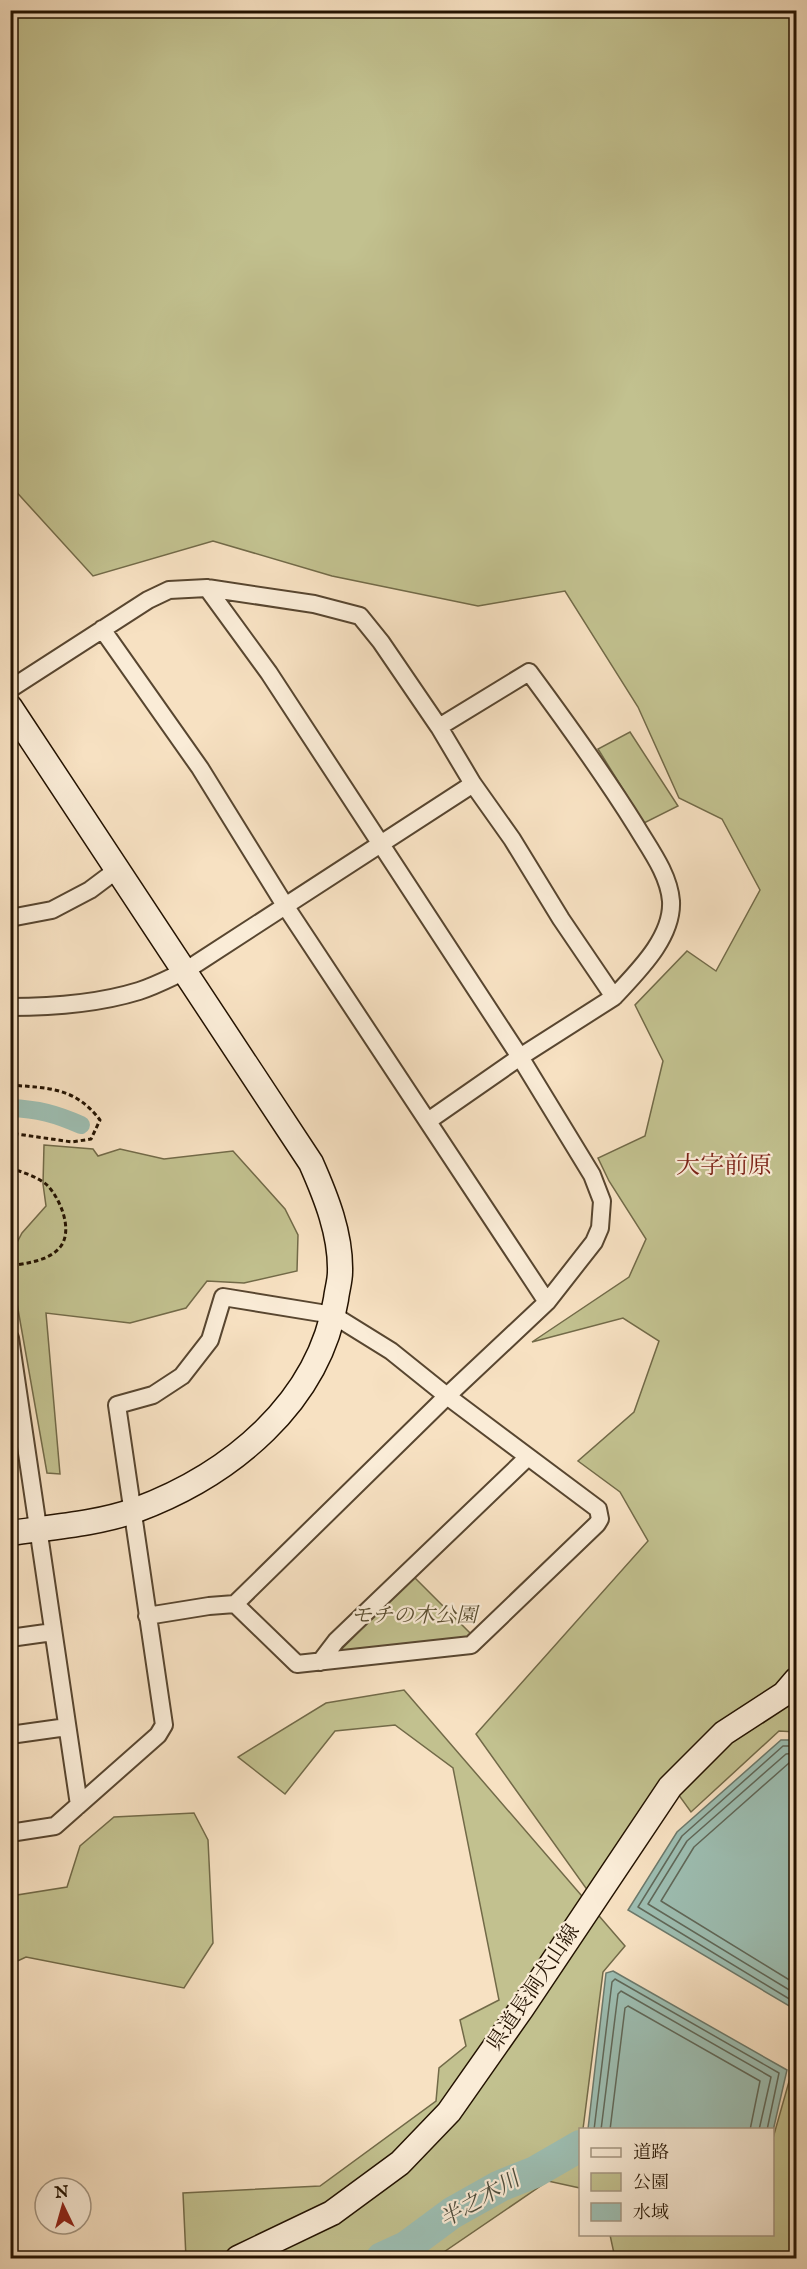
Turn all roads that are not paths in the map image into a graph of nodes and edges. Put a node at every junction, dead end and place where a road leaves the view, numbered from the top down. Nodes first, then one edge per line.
1 (207, 588) junction
2 (102, 629) junction
3 (10, 688) edge
4 (10, 706) edge
5 (439, 727) junction
6 (473, 784) junction
7 (381, 844) junction
8 (118, 869) junction
9 (286, 907) junction
10 (10, 918) edge
11 (185, 971) junction
12 (615, 997) junction
13 (10, 1007) edge
14 (519, 1057) junction
15 (428, 1121) junction
16 (547, 1302) junction
17 (333, 1315) junction
18 (10, 1338) edge
19 (447, 1396) junction
20 (528, 1457) junction
21 (134, 1511) junction
22 (40, 1528) junction
23 (10, 1533) edge
24 (235, 1604) junction
25 (147, 1616) junction
26 (53, 1632) junction
27 (10, 1638) edge
28 (320, 1662) junction
29 (796, 1680) edge
30 (67, 1727) junction
31 (10, 1735) edge
32 (79, 1805) junction
33 (10, 1833) edge
34 (238, 2259) edge

1 - 2 street
1 - 5 street
1 - 7 street
2 - 3 street
2 - 9 street
4 - 8 street
5 - 6 street
5 - 12 street
6 - 7 street
6 - 12 street
7 - 9 street
7 - 14 street
8 - 10 street
8 - 11 street
9 - 11 street
9 - 15 street
11 - 13 street
11 - 17 street
12 - 14 street
14 - 15 street
14 - 16 street
15 - 16 street
16 - 19 street
17 - 19 street
17 - 21 street
17 - 21 street
18 - 22 street
19 - 20 street
19 - 24 street
20 - 28 street
20 - 28 street
21 - 22 street
21 - 25 street
22 - 23 street
22 - 26 street
24 - 25 street
24 - 28 street
25 - 32 street
26 - 27 street
26 - 30 street
29 - 34 street, 県道長洞犬山線
30 - 31 street
30 - 32 street
32 - 33 street

